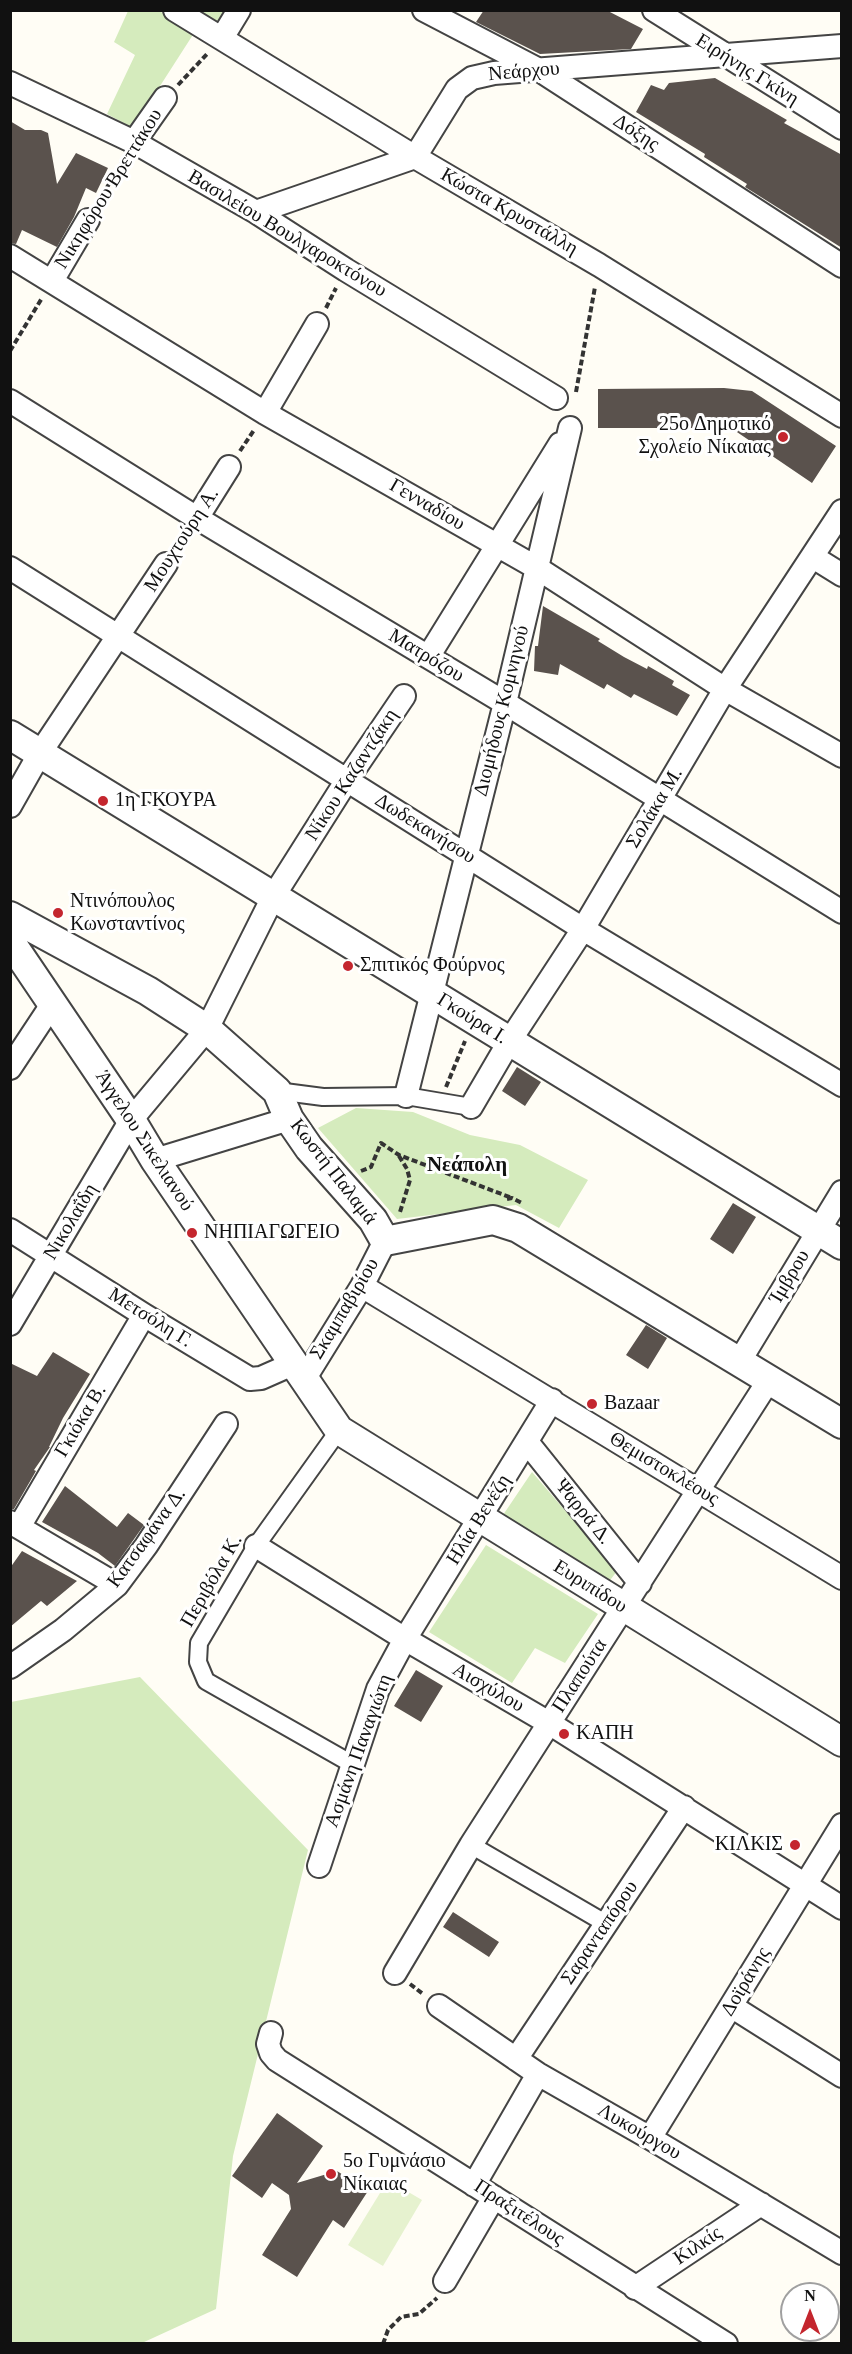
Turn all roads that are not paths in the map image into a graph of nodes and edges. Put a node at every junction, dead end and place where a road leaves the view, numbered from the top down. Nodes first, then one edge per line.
1 (175, 10) edge
2 (239, 10) edge
3 (424, 10) edge
4 (654, 10) edge
5 (222, 38) junction
6 (842, 46) edge
7 (722, 55) junction
8 (541, 70) junction
9 (10, 83) edge
10 (165, 98) road end
11 (842, 128) edge
12 (134, 142) junction
13 (415, 157) junction
14 (256, 212) junction
15 (88, 220) road end
16 (10, 256) edge
17 (842, 266) edge
18 (52, 281) junction
19 (317, 324) road end
20 (556, 398) dead end
21 (10, 401) edge
22 (265, 413) junction
23 (842, 416) edge
24 (230, 467) road end
25 (842, 511) edge
26 (197, 518) junction
27 (497, 545) junction
28 (813, 557) junction
29 (166, 564) road end
30 (10, 568) edge
31 (537, 568) junction
32 (842, 575) edge
33 (119, 637) junction
34 (428, 657) junction
35 (725, 689) junction
36 (404, 696) dead end
37 (505, 703) junction
38 (10, 735) edge
39 (40, 753) junction
40 (842, 756) edge
41 (347, 780) junction
42 (660, 800) junction
43 (10, 806) edge
44 (467, 856) junction
45 (273, 897) junction
46 (842, 912) edge
47 (10, 916) edge
48 (583, 929) junction
49 (10, 941) edge
50 (432, 994) junction
51 (53, 1003) junction
52 (207, 1029) junction
53 (509, 1042) junction
54 (10, 1068) edge
55 (842, 1085) edge
56 (277, 1091) junction
57 (406, 1096) junction
58 (471, 1107) joint
59 (289, 1119) junction
60 (131, 1120) junction
61 (155, 1160) junction
62 (842, 1192) edge
63 (10, 1230) edge
64 (830, 1238) edge
65 (385, 1241) junction
66 (51, 1256) junction
67 (362, 1286) junction
68 (144, 1315) junction
69 (10, 1324) edge
70 (739, 1362) junction
71 (300, 1370) junction
72 (769, 1380) junction
73 (552, 1400) junction
74 (226, 1424) dead end
75 (842, 1424) edge
76 (339, 1430) junction
77 (527, 1442) junction
78 (698, 1490) junction
79 (480, 1519) junction
80 (15, 1525) edge
81 (256, 1546) junction
82 (842, 1578) edge
83 (640, 1582) junction
84 (117, 1585) junction
85 (623, 1607) junction
86 (405, 1639) junction
87 (10, 1667) edge
88 (549, 1723) junction
89 (842, 1742) edge
90 (352, 1764) junction
91 (684, 1807) junction
92 (842, 1825) edge
93 (471, 1845) junction
94 (319, 1866) dead end
95 (806, 1886) junction
96 (842, 1908) edge
97 (605, 1923) junction
98 (395, 1973) road end
99 (439, 2006) road end
100 (731, 2007) junction
101 (271, 2033) dead end
102 (516, 2058) junction
103 (538, 2074) junction
104 (842, 2076) edge
105 (650, 2138) junction
106 (474, 2185) junction
107 (494, 2197) junction
108 (761, 2204) junction
109 (842, 2253) edge
110 (441, 2285) road end
111 (635, 2288) junction
112 (726, 2343) edge

1 - 5 street, Κώστα Κρυστάλλη
2 - 5 street
3 - 8 street, Δόξης
4 - 7 street, Ειρήνης Γκίνη
5 - 13 street, Κώστα Κρυστάλλη
6 - 7 street, Νεάρχου
7 - 8 street, Νεάρχου
7 - 11 street, Ειρήνης Γκίνη
8 - 13 street, Νεάρχου
8 - 17 street, Δόξης
9 - 12 street, Βασιλείου Βουλγαροκτόνου
10 - 12 street, Νικηφόρου Βρεττάκου
12 - 14 street, Βασιλείου Βουλγαροκτόνου
13 - 14 street
13 - 23 street, Κώστα Κρυστάλλη
14 - 20 street, Βασιλείου Βουλγαροκτόνου
15 - 18 street, Νικηφόρου Βρεττάκου
16 - 18 street, Γενναδίου
18 - 22 street, Γενναδίου
19 - 22 street
21 - 26 street, Ματρόζου
22 - 27 street, Γενναδίου
24 - 26 street, Μουχτούρη Α.
25 - 28 street, Σολάκα Μ.
26 - 34 street, Ματρόζου
27 - 31 street, Γενναδίου
27 - 31 street, Διομήδους Κομνηνού
27 - 34 street
28 - 32 street
28 - 35 street, Σολάκα Μ.
29 - 33 street, Μουχτούρη Α.
30 - 33 street, Δωδεκανήσου
31 - 35 street, Γενναδίου
31 - 37 street, Διομήδους Κομνηνού
33 - 39 street, Μουχτούρη Α.
33 - 41 street, Δωδεκανήσου
34 - 37 street, Ματρόζου
35 - 40 street, Γενναδίου
35 - 42 street, Σολάκα Μ.
36 - 41 street, Νίκου Καζαντζάκη
37 - 42 street, Ματρόζου
37 - 44 street, Διομήδους Κομνηνού
38 - 39 street, Γκούρα Ι.
39 - 43 street, Μουχτούρη Α.
39 - 45 street, Γκούρα Ι.
41 - 44 street, Δωδεκανήσου
41 - 45 street, Νίκου Καζαντζάκη
42 - 46 street, Ματρόζου
42 - 48 street, Σολάκα Μ.
44 - 48 street, Δωδεκανήσου
44 - 50 street, Διομήδους Κομνηνού
45 - 50 street, Γκούρα Ι.
45 - 52 street, Νίκου Καζαντζάκη
47 - 52 street, Κωστή Παλαμά
48 - 53 street, Σολάκα Μ.
48 - 55 street, Δωδεκανήσου
49 - 51 street, Άγγελου Σικελιανού
50 - 53 street, Γκούρα Ι.
50 - 57 street
51 - 54 street
51 - 60 street, Άγγελου Σικελιανού
52 - 56 street, Κωστή Παλαμά
52 - 60 street, Νίκου Καζαντζάκη
53 - 58 street, Σολάκα Μ.
53 - 64 street, Γκούρα Ι.
56 - 57 street
56 - 59 street, Κωστή Παλαμά
57 - 58 street
59 - 61 street
59 - 65 street, Κωστή Παλαμά
60 - 61 street, Άγγελου Σικελιανού
60 - 66 street, Νικολαΐδη
61 - 71 street, Άγγελου Σικελιανού
62 - 64 street, Ίμβρου
63 - 66 street, Μετσόλη Γ.
64 - 70 street, Ίμβρου
65 - 67 street, Σκαμπαβιρίου
65 - 70 street, Κωστή Παλαμά
66 - 68 street, Μετσόλη Γ.
66 - 69 street, Νικολαΐδη
67 - 71 street, Σκαμπαβιρίου
67 - 73 street, Θεμιστοκλέους
68 - 71 street, Μετσόλη Γ.
68 - 80 street, Γκιόκα Β.
70 - 72 street, Κωστή Παλαμά
71 - 76 street, Άγγελου Σικελιανού
72 - 75 street, Κωστή Παλαμά
72 - 78 street, Πλαπούτα
73 - 77 street, Ηλία Βενέζη
73 - 78 street, Θεμιστοκλέους
74 - 84 street, Κατσαφάνα Δ.
76 - 79 street, Ευριπίδου
76 - 81 street, Περιβόλα Κ.
77 - 79 street, Ηλία Βενέζη
77 - 83 street, Ψαρρά Δ.
78 - 82 street, Θεμιστοκλέους
78 - 83 street, Πλαπούτα
79 - 85 street, Ευριπίδου
79 - 86 street, Ηλία Βενέζη
80 - 84 street
81 - 86 street, Αισχύλου
81 - 90 street, Περιβόλα Κ.
83 - 85 street, Πλαπούτα
84 - 87 street, Κατσαφάνα Δ.
85 - 88 street, Πλαπούτα
85 - 89 street, Ευριπίδου
86 - 88 street, Αισχύλου
86 - 90 street, Ασμάνη Παναγιώτη
88 - 91 street, Αισχύλου
88 - 93 street, Πλαπούτα
90 - 94 street, Ασμάνη Παναγιώτη
91 - 95 street, Αισχύλου
91 - 97 street, Σαρανταπόρου
92 - 95 street, Δοϊράνης
93 - 97 street
93 - 98 street, Πλαπούτα
95 - 96 street, Αισχύλου
95 - 100 street, Δοϊράνης
97 - 102 street, Σαρανταπόρου
99 - 102 street, Λυκούργου
100 - 104 street
100 - 105 street, Δοϊράνης
101 - 106 street, Πραξιτέλους
102 - 103 street, Λυκούργου
103 - 105 street, Λυκούργου
103 - 106 street
105 - 108 street, Λυκούργου
106 - 107 street, Πραξιτέλους
107 - 110 street
107 - 111 street, Πραξιτέλους
108 - 109 street, Λυκούργου
108 - 111 street, Κιλκίς
111 - 112 street, Πραξιτέλους

